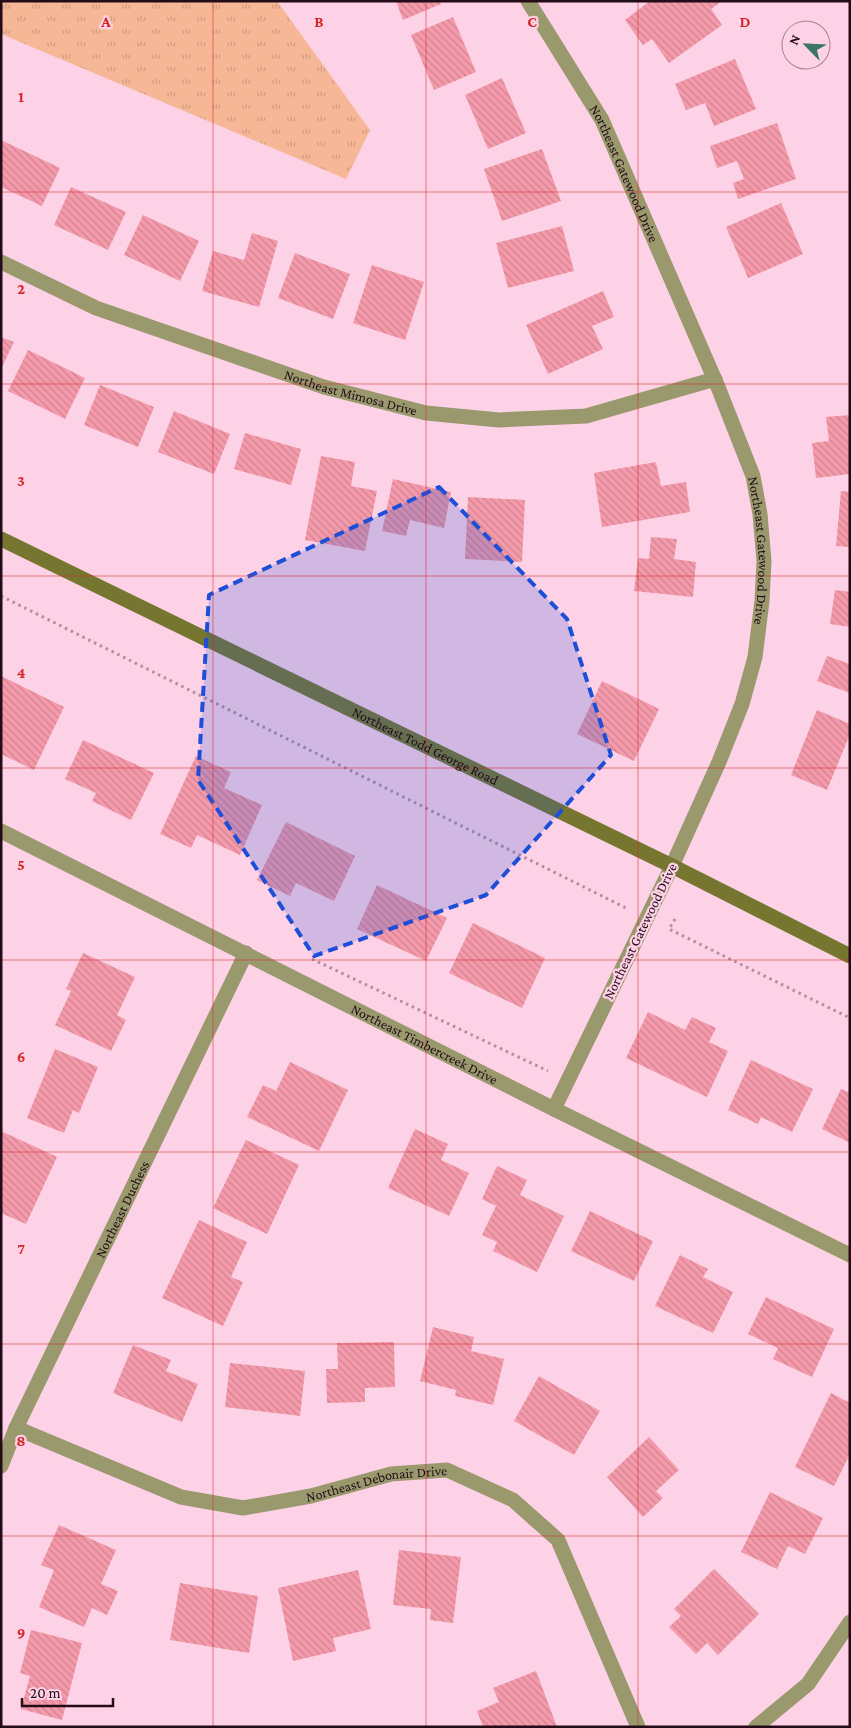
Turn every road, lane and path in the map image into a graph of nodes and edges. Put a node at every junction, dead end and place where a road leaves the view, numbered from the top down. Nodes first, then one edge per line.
1 (528, 1) edge
2 (1, 262) edge
3 (714, 378) junction
4 (1, 539) edge
5 (1, 596) edge
6 (1, 830) edge
7 (672, 866) junction
8 (646, 918) junction
9 (246, 953) junction
10 (850, 956) edge
11 (309, 957) dead end
12 (850, 1018) edge
13 (568, 1080) junction
14 (554, 1109) junction
15 (850, 1255) edge
16 (16, 1428) junction
17 (1, 1466) edge
18 (850, 1622) edge
19 (638, 1727) edge
20 (756, 1727) edge

1 - 3 street, Northeast Gatewood Drive
2 - 3 street, Northeast Mimosa Drive
3 - 7 street, Northeast Gatewood Drive
4 - 7 main road, Northeast Todd George Road
5 - 8 path
6 - 9 street, Northeast Timbercreek Drive
7 - 8 street, Northeast Gatewood Drive
7 - 10 main road, Northeast Todd George Road
8 - 12 path
8 - 13 street, Northeast Gatewood Drive
9 - 14 street, Northeast Timbercreek Drive
9 - 16 street, Northeast Duchess
11 - 13 path
13 - 14 street, Northeast Gatewood Drive
14 - 15 street, Northeast Timbercreek Drive
16 - 17 street, Northeast Duchess
16 - 19 street, Northeast Debonair Drive
18 - 20 street

